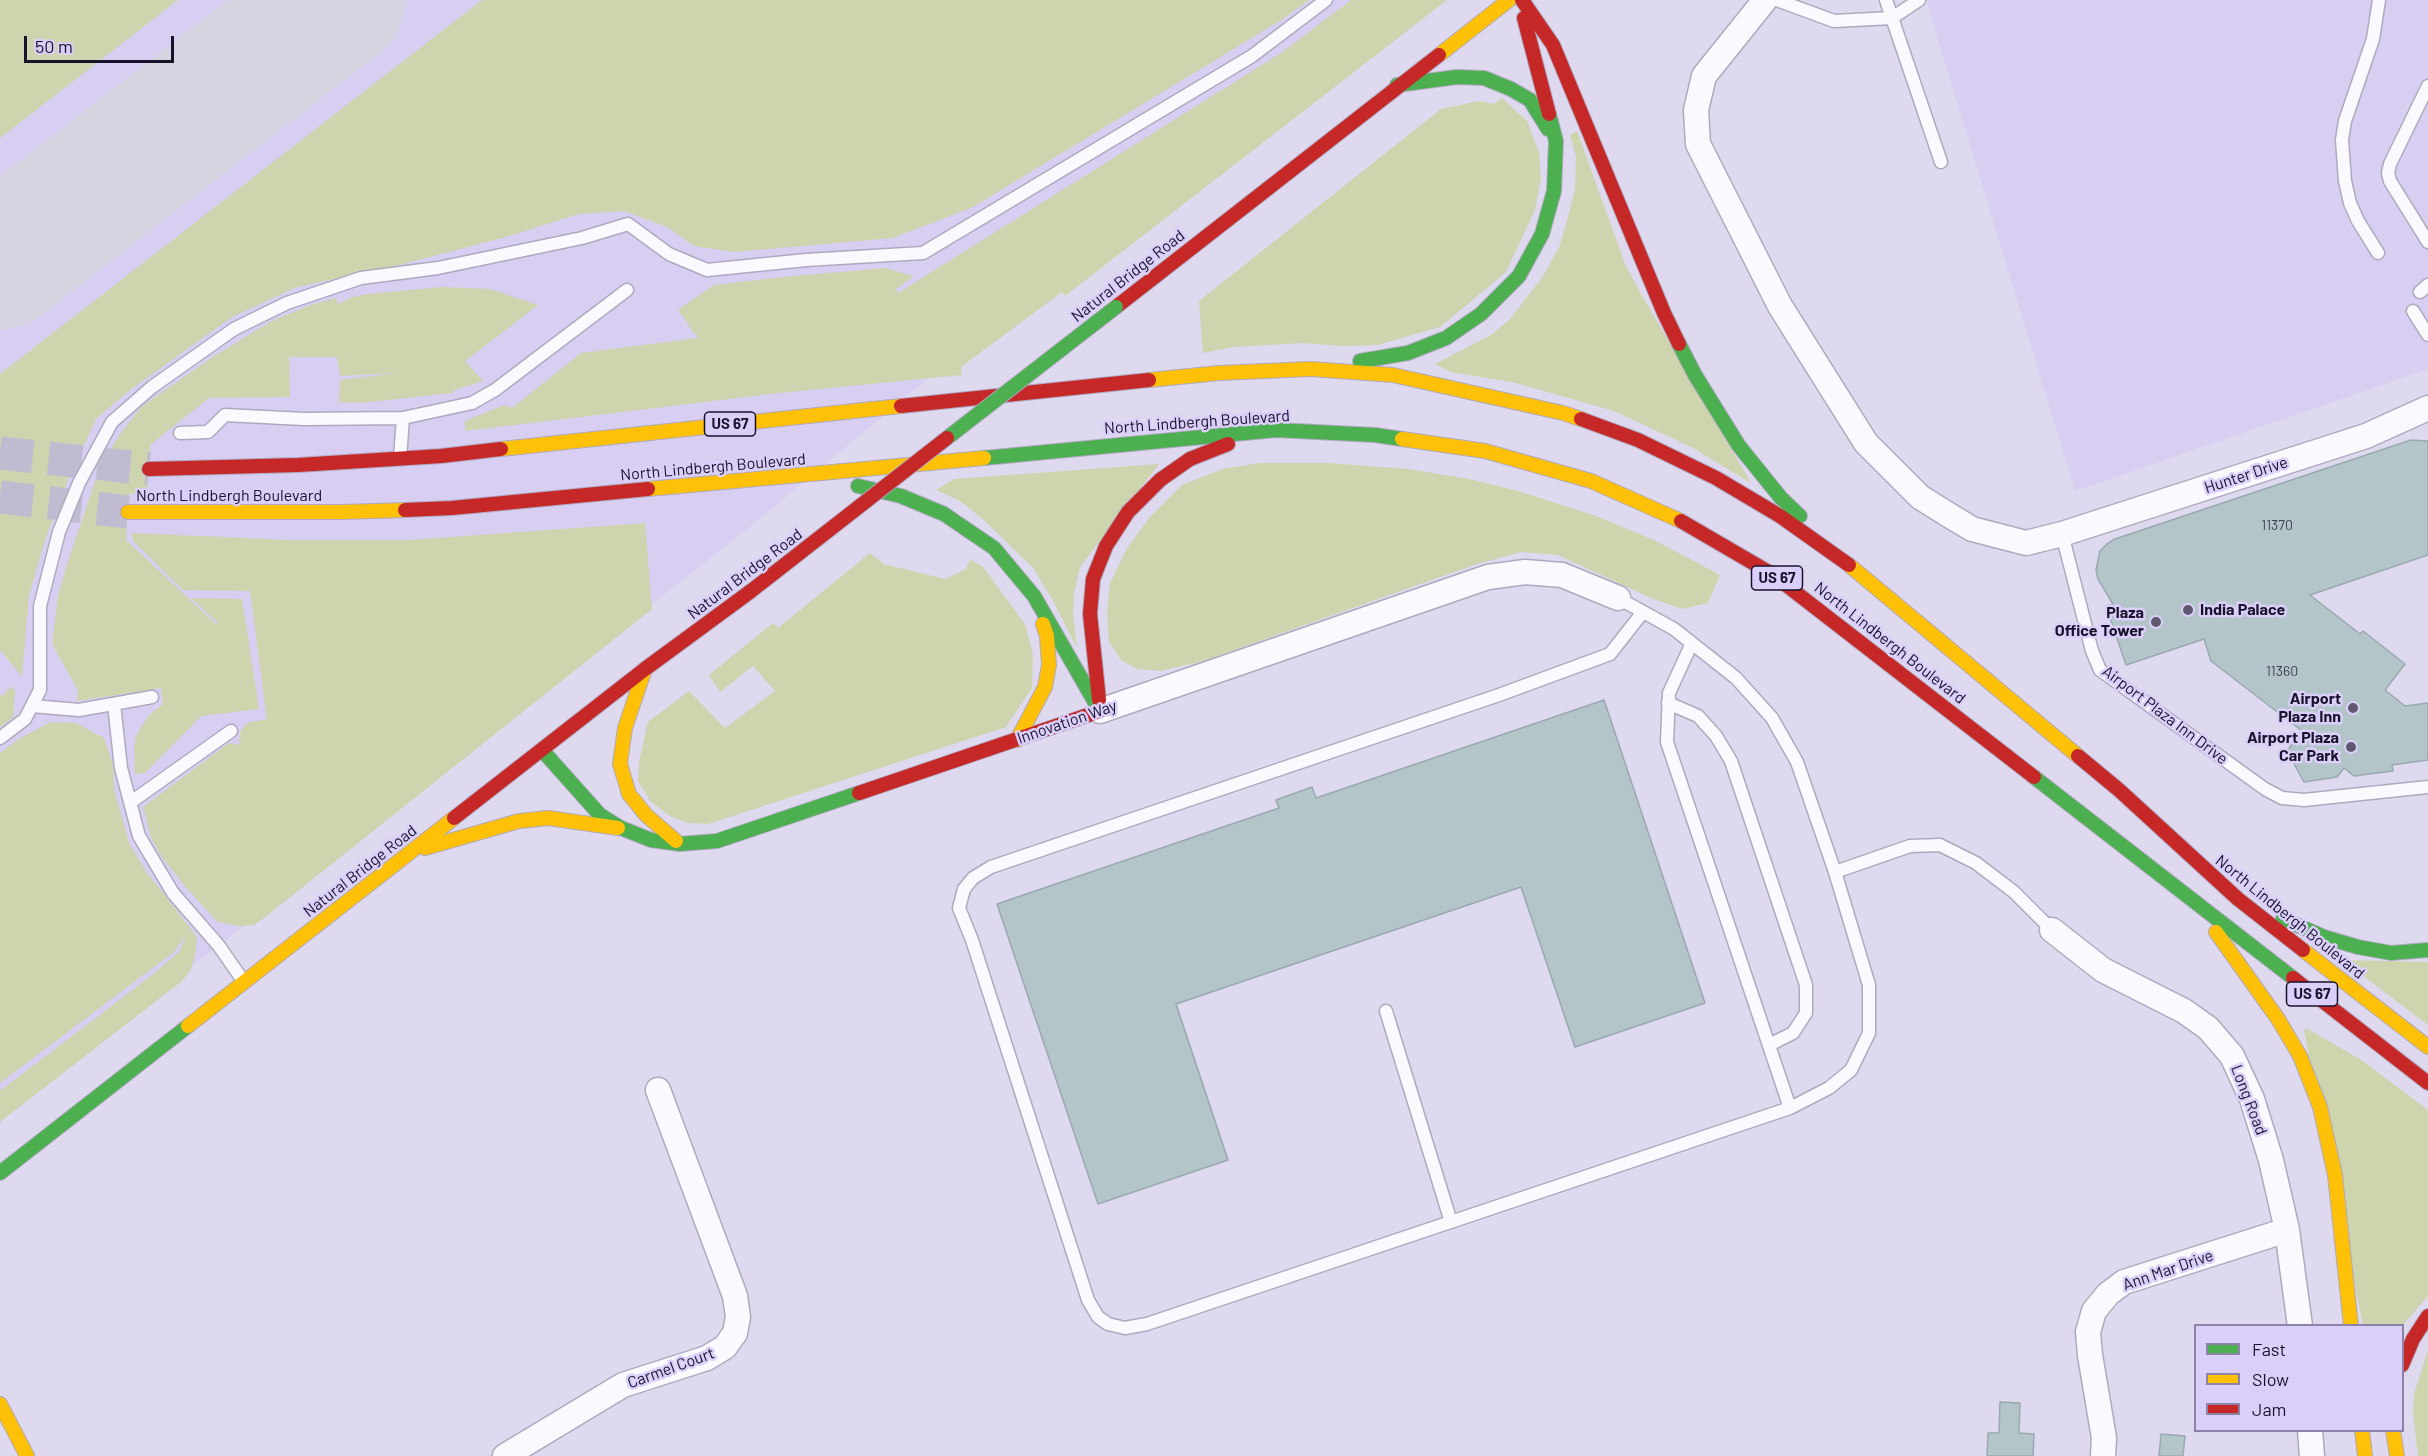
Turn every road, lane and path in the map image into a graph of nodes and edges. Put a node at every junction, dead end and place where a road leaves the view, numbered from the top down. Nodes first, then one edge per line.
1 (1326, 0) edge
2 (1509, 0) edge
3 (1521, 0) edge
4 (1764, 0) edge
5 (1777, 0) edge
6 (1886, 0) edge
7 (1919, 0) edge
8 (2379, 0) edge
9 (1892, 18) junction
10 (1397, 85) junction
11 (2428, 86) edge
12 (1556, 141) junction
13 (1941, 162) dead end
14 (2428, 242) edge
15 (2378, 253) dead end
16 (627, 290) dead end
17 (2413, 311) dead end
18 (2428, 335) edge
19 (1311, 369) junction
20 (2426, 413) edge
21 (403, 418) junction
22 (1276, 430) junction
23 (180, 433) dead end
24 (400, 459) junction
25 (149, 468) tunnel mouth
26 (796, 475) junction
27 (128, 512) tunnel mouth
28 (2062, 534) junction
29 (1850, 566) junction
30 (1034, 596) junction
31 (1618, 598) joint
32 (1643, 612) junction
33 (1690, 645) junction
34 (645, 669) junction
35 (152, 697) dead end
36 (1668, 703) junction
37 (114, 704) junction
38 (32, 706) junction
39 (1100, 711) junction
40 (231, 730) dead end
41 (0, 738) edge
42 (1017, 740) junction
43 (542, 750) junction
44 (2428, 787) edge
45 (131, 802) junction
46 (621, 828) junction
47 (680, 844) junction
48 (412, 852) junction
49 (1835, 872) junction
50 (2238, 899) junction
51 (2196, 904) junction
52 (2052, 930) joint
53 (2428, 950) edge
54 (245, 983) junction
55 (1386, 1011) dead end
56 (1769, 1045) junction
57 (2428, 1047) edge
58 (2428, 1083) edge
59 (658, 1090) dead end
60 (1790, 1108) junction
61 (0, 1173) edge
62 (1451, 1221) junction
63 (2288, 1230) junction
64 (2428, 1316) edge
65 (2300, 1324) edge
66 (2351, 1324) edge
67 (2404, 1362) edge
68 (0, 1404) edge
69 (2310, 1432) edge
70 (2362, 1432) edge
71 (2393, 1432) edge
72 (27, 1456) edge
73 (505, 1456) edge
74 (2103, 1456) edge
75 (2312, 1456) edge
76 (2365, 1456) edge
77 (2397, 1456) edge

1 - 38 lane
2 - 10 main road, Natural Bridge Road
3 - 12 main road
3 - 29 main road
4 - 28 street, Hunter Drive
5 - 9 lane
6 - 9 lane
7 - 9 lane
8 - 15 lane
9 - 13 lane
10 - 12 main road
10 - 34 main road, Natural Bridge Road, bridge
11 - 14 lane
12 - 19 main road
16 - 21 lane
17 - 18 lane
19 - 24 main road, North Lindbergh Boulevard / US 67
19 - 29 main road, North Lindbergh Boulevard / US 67
20 - 28 street, Hunter Drive
21 - 23 lane
21 - 24 lane
22 - 26 main road, North Lindbergh Boulevard / US 67
22 - 39 main road
22 - 51 main road, North Lindbergh Boulevard / US 67
24 - 25 main road, North Lindbergh Boulevard / US 67
26 - 27 main road, North Lindbergh Boulevard / US 67
26 - 30 main road
28 - 44 lane, Airport Plaza Inn Drive
29 - 50 main road, North Lindbergh Boulevard / US 67
30 - 39 main road
30 - 42 main road
31 - 32 lane
31 - 39 street, Innovation Way
32 - 33 lane
32 - 62 lane
33 - 36 lane
33 - 49 lane
34 - 43 main road, Natural Bridge Road
34 - 47 main road
35 - 37 lane
36 - 56 lane
36 - 56 lane
37 - 38 lane
37 - 45 lane
38 - 41 lane
39 - 42 main road, Innovation Way
40 - 45 lane
42 - 47 main road, Innovation Way
43 - 46 main road, Innovation Way
43 - 48 main road, Natural Bridge Road
45 - 54 lane
46 - 47 main road, Innovation Way
46 - 48 main road
48 - 54 main road, Natural Bridge Road
49 - 52 lane
49 - 60 lane
50 - 53 main road
50 - 57 main road, North Lindbergh Boulevard / US 67
51 - 58 main road, North Lindbergh Boulevard / US 67
51 - 66 main road
52 - 63 street, Long Road
54 - 61 main road, Natural Bridge Road
55 - 62 lane
56 - 60 lane
59 - 73 street, Carmel Court
60 - 62 lane
63 - 65 street, Long Road
63 - 74 street, Ann Mar Drive
64 - 67 main road
68 - 72 main road
69 - 75 street
70 - 76 main road
71 - 77 main road

